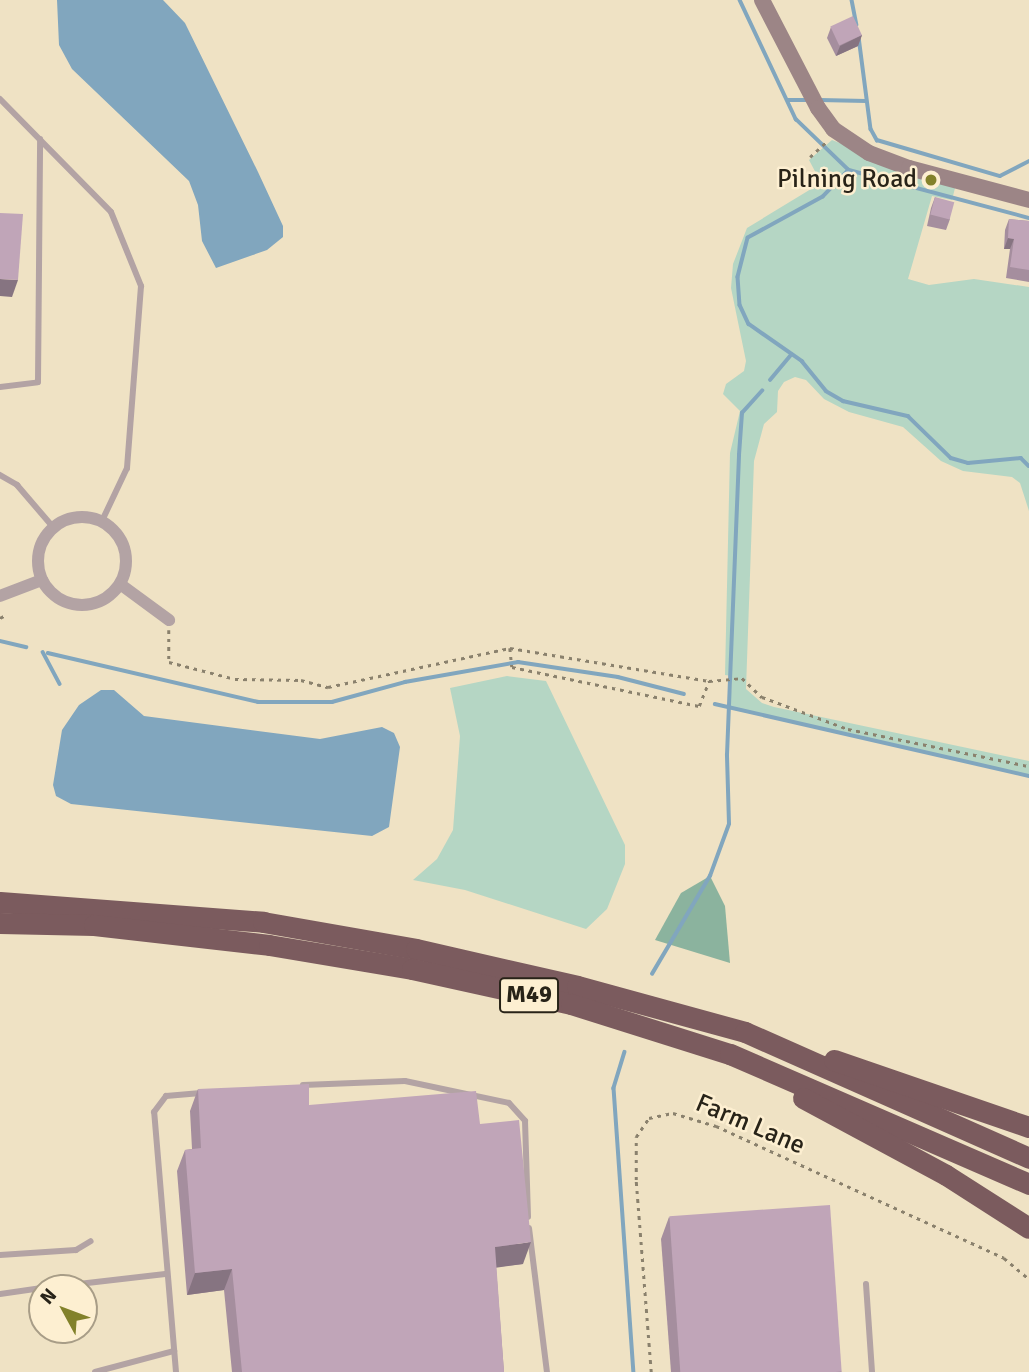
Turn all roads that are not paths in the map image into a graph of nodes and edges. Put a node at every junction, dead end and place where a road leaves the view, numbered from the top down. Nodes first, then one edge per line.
1 (762, 0) edge
2 (0, 99) edge
3 (40, 139) junction
4 (1029, 200) edge
5 (0, 387) edge
6 (0, 475) edge
7 (102, 521) junction
8 (53, 527) junction
9 (43, 580) junction
10 (120, 584) junction
11 (0, 596) edge
12 (169, 620) road end
13 (0, 902) edge
14 (0, 923) edge
15 (745, 1032) junction
16 (673, 1035) junction
17 (299, 1086) edge
18 (206, 1093) edge
19 (1029, 1127) edge
20 (1029, 1158) edge
21 (1029, 1184) edge
22 (1029, 1228) edge
23 (91, 1241) dead end
24 (0, 1255) edge
25 (165, 1274) junction
26 (98, 1282) edge
27 (866, 1284) dead end
28 (28, 1290) edge
29 (0, 1294) edge
30 (174, 1351) junction
31 (95, 1372) edge
32 (176, 1372) edge
33 (547, 1372) edge
34 (872, 1372) edge

1 - 4 main road
2 - 3 lane
3 - 5 lane
3 - 7 lane
6 - 8 lane
7 - 8 street
7 - 10 street
8 - 9 street
9 - 10 street
9 - 11 street
10 - 12 street
13 - 15 highway, M49
14 - 16 highway, M49
15 - 19 highway, M49
15 - 20 highway, M49
16 - 21 highway, M49
16 - 22 highway, M49
17 - 33 lane
18 - 25 lane
23 - 24 lane
25 - 26 lane
25 - 30 lane
27 - 34 lane
28 - 29 lane
30 - 31 lane
30 - 32 lane

